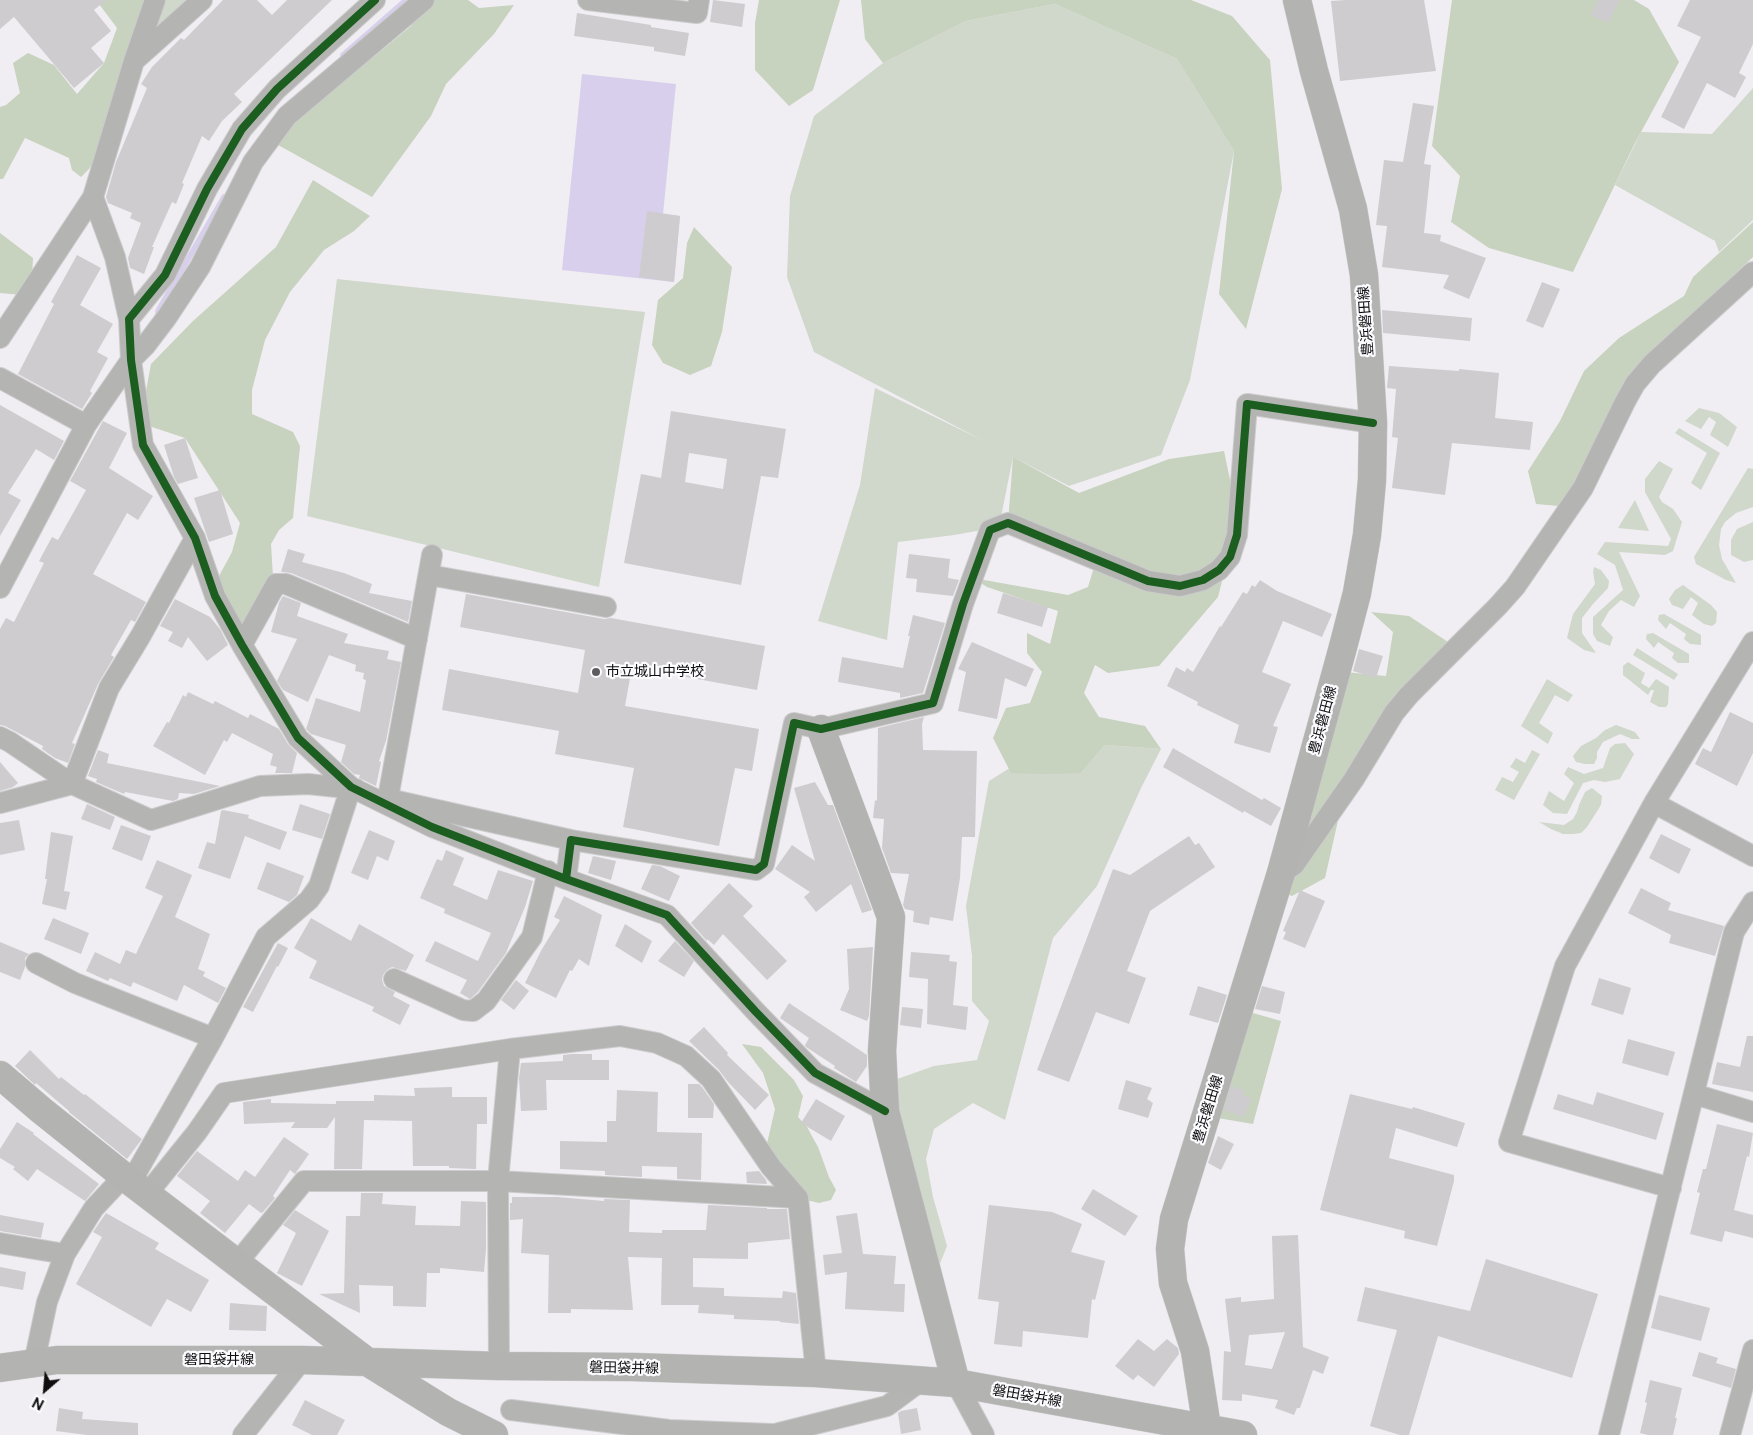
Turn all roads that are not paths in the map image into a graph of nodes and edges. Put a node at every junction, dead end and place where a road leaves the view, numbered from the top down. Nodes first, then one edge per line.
1 (155, 0) edge
2 (202, 0) edge
3 (375, 0) edge
4 (424, 0) edge
5 (588, 0) edge
6 (699, 0) edge
7 (1297, 0) edge
8 (328, 42) junction
9 (134, 61) junction
10 (347, 65) junction
11 (93, 197) junction
12 (1753, 272) edge
13 (129, 319) junction
14 (0, 338) edge
15 (131, 360) junction
16 (0, 378) edge
17 (1373, 422) junction
18 (86, 425) junction
19 (195, 538) junction
20 (0, 588) edge
21 (606, 607) dead end
22 (417, 639) junction
23 (1753, 642) edge
24 (242, 645) junction
25 (821, 729) junction
26 (0, 737) edge
27 (72, 784) junction
28 (352, 787) junction
29 (388, 798) junction
30 (0, 803) edge
31 (1654, 803) junction
32 (571, 840) junction
33 (1753, 856) edge
34 (548, 871) junction
35 (1281, 873) junction
36 (566, 879) junction
37 (1753, 902) edge
38 (36, 963) dead end
39 (394, 979) dead end
40 (212, 1038) junction
41 (510, 1049) junction
42 (0, 1075) edge
43 (1694, 1094) junction
44 (885, 1111) junction
45 (1753, 1112) edge
46 (498, 1181) junction
47 (134, 1184) junction
48 (1670, 1188) junction
49 (798, 1198) junction
50 (0, 1243) edge
51 (65, 1254) junction
52 (236, 1264) junction
53 (1753, 1350) edge
54 (302, 1360) junction
55 (34, 1363) junction
56 (369, 1363) junction
57 (499, 1366) junction
58 (0, 1368) edge
59 (816, 1373) junction
60 (921, 1380) junction
61 (956, 1383) junction
62 (511, 1410) dead end
63 (1208, 1431) edge
64 (243, 1435) edge
65 (494, 1435) edge
66 (771, 1435) edge
67 (984, 1435) edge
68 (1243, 1435) edge
69 (1609, 1435) edge
70 (1730, 1435) edge

1 - 9 street
2 - 9 street
3 - 8 street
4 - 10 street
5 - 6 street
7 - 17 main road, 豊浜磐田線
8 - 10 street
8 - 13 street
9 - 11 street
10 - 15 street
11 - 13 street
11 - 14 street
12 - 35 street
13 - 15 street
15 - 18 street
15 - 19 street
16 - 18 street
17 - 25 street
17 - 35 main road, 豊浜磐田線
18 - 20 street
19 - 24 street
19 - 27 street
21 - 22 street
22 - 24 street
22 - 29 street
23 - 31 street
24 - 28 street
25 - 32 street
25 - 44 main road
26 - 27 street
27 - 28 street
27 - 30 street
28 - 29 street
28 - 34 street
28 - 40 street
29 - 32 street
31 - 33 street
31 - 48 street
32 - 36 street
34 - 36 street
34 - 39 street
35 - 63 main road, 豊浜磐田線
36 - 44 street
37 - 43 street
38 - 40 street
40 - 47 street
41 - 46 street
41 - 47 street
41 - 49 street
42 - 47 main road
43 - 45 street
43 - 48 street
44 - 61 main road
46 - 49 street
46 - 52 street
46 - 57 street
47 - 51 street
47 - 52 main road
48 - 69 street
49 - 59 street
50 - 51 street
51 - 55 street
52 - 56 main road
53 - 70 street
54 - 55 main road, 磐田袋井線
54 - 56 main road, 磐田袋井線
54 - 64 street
55 - 58 main road, 磐田袋井線
56 - 57 main road, 磐田袋井線
56 - 65 main road
57 - 59 main road, 磐田袋井線
59 - 60 main road, 磐田袋井線
60 - 61 main road, 磐田袋井線
60 - 66 street
61 - 63 main road, 磐田袋井線
61 - 67 street
62 - 66 street
63 - 68 main road, 磐田袋井線

